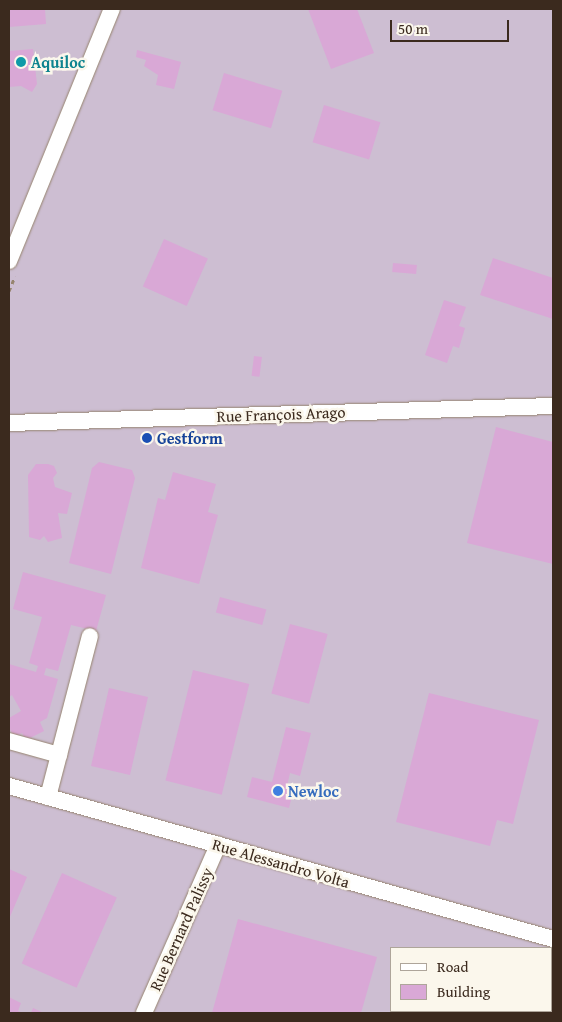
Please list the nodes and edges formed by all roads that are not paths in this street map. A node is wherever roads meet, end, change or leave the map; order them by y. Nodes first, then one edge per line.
1 (112, 9) edge
2 (9, 261) edge
3 (553, 406) edge
4 (9, 422) edge
5 (90, 636) dead end
6 (9, 741) edge
7 (60, 756) junction
8 (9, 786) edge
9 (48, 797) junction
10 (218, 845) junction
11 (553, 939) edge
12 (144, 1013) edge

1 - 2 street
3 - 4 street, Rue François Arago
5 - 7 street
6 - 7 street
7 - 9 street
8 - 9 street, Rue Alessandro Volta
9 - 10 street, Rue Alessandro Volta
10 - 11 street, Rue Alessandro Volta
10 - 12 street, Rue Bernard Palissy

